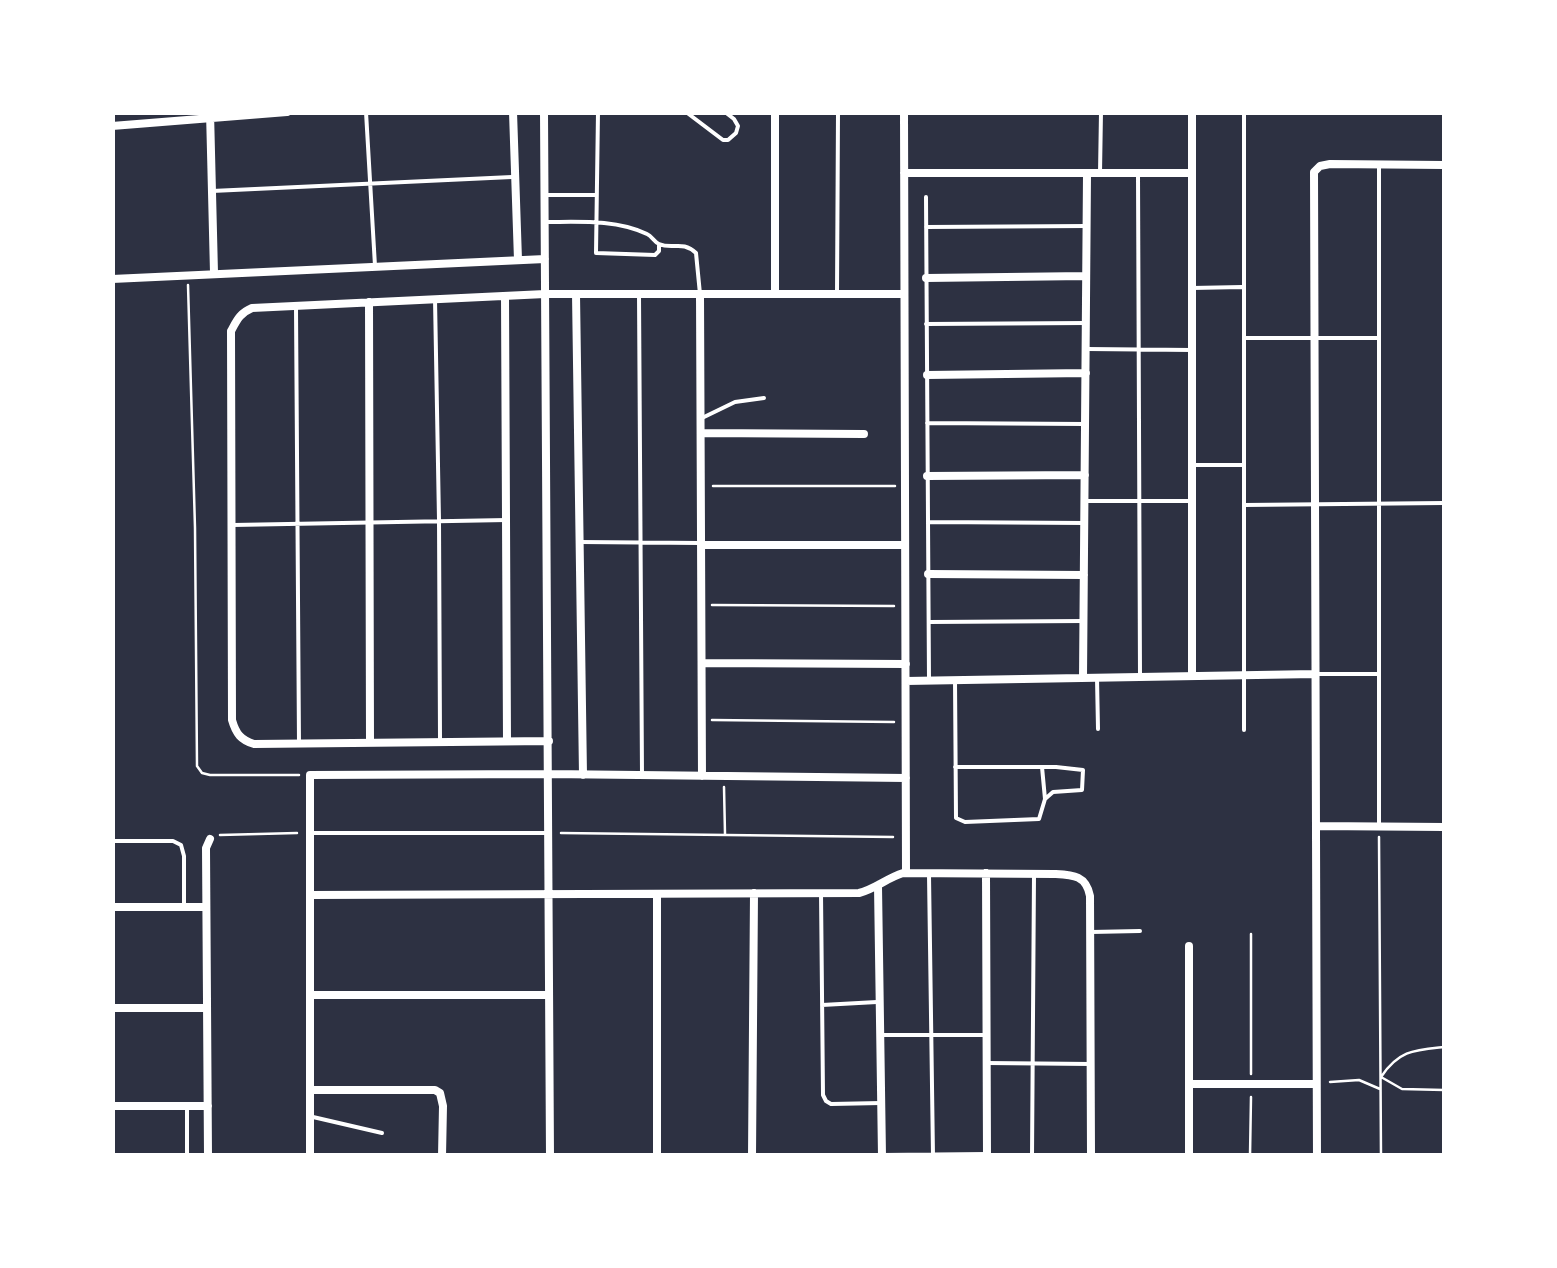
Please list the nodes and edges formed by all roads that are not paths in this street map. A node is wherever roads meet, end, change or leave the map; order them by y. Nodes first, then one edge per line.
1 (287, 112) edge
2 (366, 112) edge
3 (513, 112) edge
4 (544, 112) edge
5 (598, 112) edge
6 (686, 112) edge
7 (725, 112) edge
8 (775, 112) edge
9 (838, 112) edge
10 (904, 112) edge
11 (1101, 112) edge
12 (1192, 112) edge
13 (1244, 112) edge
14 (210, 116) edge
15 (112, 126) edge
16 (1379, 165) junction
17 (1444, 165) edge
18 (904, 173) junction
19 (1192, 173) junction
20 (1087, 174) junction
21 (1100, 174) junction
22 (1138, 174) junction
23 (515, 177) junction
24 (369, 184) junction
25 (212, 191) junction
26 (596, 195) junction
27 (545, 196) junction
28 (926, 197) dead end
29 (545, 222) junction
30 (596, 222) junction
31 (926, 226) junction
32 (1087, 226) junction
33 (660, 244) junction
34 (545, 259) junction
35 (518, 260) junction
36 (374, 266) junction
37 (214, 273) junction
38 (1086, 276) junction
39 (926, 278) junction
40 (112, 279) edge
41 (1244, 287) junction
42 (1192, 288) junction
43 (546, 294) junction
44 (576, 294) junction
45 (639, 294) junction
46 (700, 294) junction
47 (775, 294) junction
48 (836, 294) junction
49 (904, 294) junction
50 (506, 296) junction
51 (435, 299) junction
52 (368, 302) junction
53 (296, 306) junction
54 (1086, 323) junction
55 (926, 324) junction
56 (1244, 338) junction
57 (1314, 338) junction
58 (1378, 338) junction
59 (1086, 349) junction
60 (1139, 350) junction
61 (1192, 350) junction
62 (1086, 372) junction
63 (927, 375) junction
64 (764, 398) dead end
65 (701, 419) junction
66 (927, 424) junction
67 (1085, 424) junction
68 (701, 433) junction
69 (864, 434) dead end
70 (1192, 464) junction
71 (1244, 465) junction
72 (1085, 475) junction
73 (927, 476) junction
74 (1140, 500) junction
75 (1085, 501) junction
76 (1192, 502) junction
77 (1244, 504) junction
78 (1315, 504) junction
79 (1378, 504) junction
80 (1444, 504) edge
81 (440, 520) junction
82 (506, 520) junction
83 (368, 522) junction
84 (928, 522) junction
85 (298, 524) junction
86 (1085, 524) junction
87 (232, 525) junction
88 (580, 542) junction
89 (640, 543) junction
90 (701, 544) junction
91 (905, 546) junction
92 (928, 574) junction
93 (1084, 575) junction
94 (1084, 621) junction
95 (928, 622) junction
96 (702, 663) junction
97 (906, 664) junction
98 (1315, 674) junction
99 (1379, 674) junction
100 (1244, 675) junction
101 (1192, 676) junction
102 (1140, 677) junction
103 (1084, 678) junction
104 (1098, 678) junction
105 (928, 680) junction
106 (955, 680) junction
107 (906, 681) junction
108 (1098, 729) dead end
109 (1244, 730) dead end
110 (507, 741) junction
111 (549, 741) junction
112 (440, 742) junction
113 (370, 743) junction
114 (298, 744) junction
115 (955, 767) junction
116 (1042, 768) junction
117 (549, 774) junction
118 (582, 774) junction
119 (642, 775) junction
120 (702, 776) junction
121 (906, 778) junction
122 (1045, 798) junction
123 (1316, 826) junction
124 (1379, 826) junction
125 (1444, 828) edge
126 (310, 833) junction
127 (549, 833) junction
128 (210, 839) road end
129 (112, 842) edge
130 (928, 872) junction
131 (906, 873) junction
132 (986, 874) junction
133 (1034, 874) junction
134 (878, 886) junction
135 (821, 893) junction
136 (310, 894) junction
137 (549, 894) junction
138 (657, 894) junction
139 (754, 894) junction
140 (112, 907) edge
141 (184, 907) junction
142 (206, 907) junction
143 (1140, 931) dead end
144 (1091, 932) junction
145 (1189, 946) dead end
146 (310, 995) junction
147 (550, 995) junction
148 (880, 1002) junction
149 (822, 1005) junction
150 (112, 1008) edge
151 (207, 1008) junction
152 (880, 1034) junction
153 (931, 1034) junction
154 (986, 1034) junction
155 (987, 1063) junction
156 (1033, 1064) junction
157 (1092, 1064) junction
158 (1189, 1084) junction
159 (1316, 1084) junction
160 (310, 1090) junction
161 (881, 1102) junction
162 (112, 1106) edge
163 (186, 1106) junction
164 (208, 1106) junction
165 (310, 1116) junction
166 (382, 1132) dead end
167 (882, 1155) edge
168 (933, 1155) edge
169 (987, 1155) edge
170 (187, 1156) edge
171 (208, 1156) edge
172 (310, 1156) edge
173 (442, 1156) edge
174 (550, 1156) edge
175 (657, 1156) edge
176 (752, 1156) edge
177 (1032, 1156) edge
178 (1092, 1156) edge
179 (1189, 1156) edge
180 (1316, 1156) edge

1 - 14 street
2 - 24 lane
3 - 23 street
4 - 27 street
5 - 26 lane
6 - 7 lane
8 - 47 street
9 - 48 lane
10 - 18 street
11 - 21 lane
12 - 19 street
13 - 41 lane
14 - 15 street
14 - 25 street
16 - 17 street
16 - 57 street
16 - 58 lane
18 - 20 street
18 - 49 street
19 - 22 street
19 - 42 street
20 - 21 street
20 - 32 street
21 - 22 street
22 - 60 lane
23 - 24 lane
23 - 35 street
24 - 25 lane
24 - 36 lane
25 - 37 street
26 - 27 lane
26 - 30 lane
27 - 29 street
28 - 31 lane
29 - 30 lane
29 - 34 street
30 - 33 lane
30 - 33 lane
31 - 32 lane
31 - 39 lane
32 - 38 street
33 - 46 lane
34 - 35 street
34 - 43 street
35 - 36 street
36 - 37 street
37 - 40 street
38 - 39 street
38 - 54 street
39 - 55 lane
41 - 42 lane
41 - 56 lane
42 - 61 street
43 - 44 street
43 - 50 street
43 - 111 street
44 - 45 street
44 - 88 street
45 - 46 street
45 - 89 lane
46 - 47 street
46 - 65 street
47 - 48 street
48 - 49 street
49 - 91 street
50 - 51 street
50 - 82 street
51 - 52 street
51 - 81 lane
52 - 53 street
52 - 83 street
53 - 85 lane
53 - 87 street
54 - 55 lane
54 - 59 street
55 - 63 lane
56 - 57 lane
56 - 71 lane
57 - 58 lane
57 - 78 street
58 - 79 lane
59 - 60 lane
59 - 62 street
60 - 61 lane
60 - 74 lane
61 - 70 street
62 - 63 street
62 - 67 street
63 - 66 lane
64 - 65 lane
65 - 68 street
66 - 67 lane
66 - 73 lane
67 - 72 street
68 - 69 street
68 - 90 street
70 - 71 lane
70 - 76 street
71 - 77 lane
72 - 73 street
72 - 75 street
73 - 84 lane
74 - 75 lane
74 - 76 lane
74 - 102 lane
75 - 86 street
76 - 101 street
77 - 78 lane
77 - 100 lane
78 - 79 lane
78 - 98 street
79 - 80 lane
79 - 99 lane
81 - 82 lane
81 - 83 lane
81 - 112 lane
82 - 110 street
83 - 85 lane
83 - 113 street
84 - 86 lane
84 - 92 lane
85 - 87 lane
85 - 114 lane
86 - 93 street
87 - 114 street
88 - 89 lane
88 - 118 street
89 - 90 lane
89 - 119 lane
90 - 91 street
90 - 96 street
91 - 97 street
92 - 93 street
92 - 95 lane
93 - 94 street
94 - 95 lane
94 - 103 street
95 - 105 lane
96 - 97 street
96 - 120 street
97 - 107 street
98 - 99 lane
98 - 100 street
98 - 123 street
99 - 124 lane
100 - 101 street
100 - 109 lane
101 - 102 street
102 - 104 street
103 - 104 street
103 - 106 street
104 - 108 lane
105 - 106 street
105 - 107 street
106 - 115 lane
107 - 121 street
110 - 111 street
110 - 112 street
111 - 117 street
112 - 113 street
113 - 114 street
115 - 116 lane
115 - 122 lane
116 - 122 lane
116 - 122 lane
117 - 118 street
117 - 126 street
117 - 127 street
118 - 119 street
119 - 120 street
120 - 121 street
121 - 131 street
123 - 124 street
123 - 159 street
124 - 125 street
126 - 127 lane
126 - 136 street
127 - 137 street
128 - 142 street
129 - 141 lane
130 - 131 street
130 - 132 street
130 - 153 lane
131 - 134 street
132 - 133 street
132 - 154 street
133 - 144 street
133 - 156 lane
134 - 135 street
134 - 148 street
135 - 139 street
135 - 149 lane
136 - 137 street
136 - 146 street
137 - 138 street
137 - 147 street
138 - 139 street
138 - 175 street
139 - 176 street
140 - 141 street
141 - 142 street
142 - 151 street
143 - 144 lane
144 - 157 street
145 - 158 street
146 - 147 street
146 - 160 street
147 - 174 street
148 - 149 lane
148 - 152 street
149 - 161 lane
150 - 151 street
151 - 164 street
152 - 153 lane
152 - 161 street
153 - 154 lane
153 - 168 lane
154 - 155 street
155 - 156 lane
155 - 169 street
156 - 157 lane
156 - 177 lane
157 - 178 street
158 - 159 street
158 - 179 street
159 - 180 street
160 - 165 street
160 - 173 street
161 - 167 street
162 - 163 street
163 - 164 street
163 - 170 lane
164 - 171 street
165 - 166 lane
165 - 172 street
167 - 168 lane
168 - 169 lane

